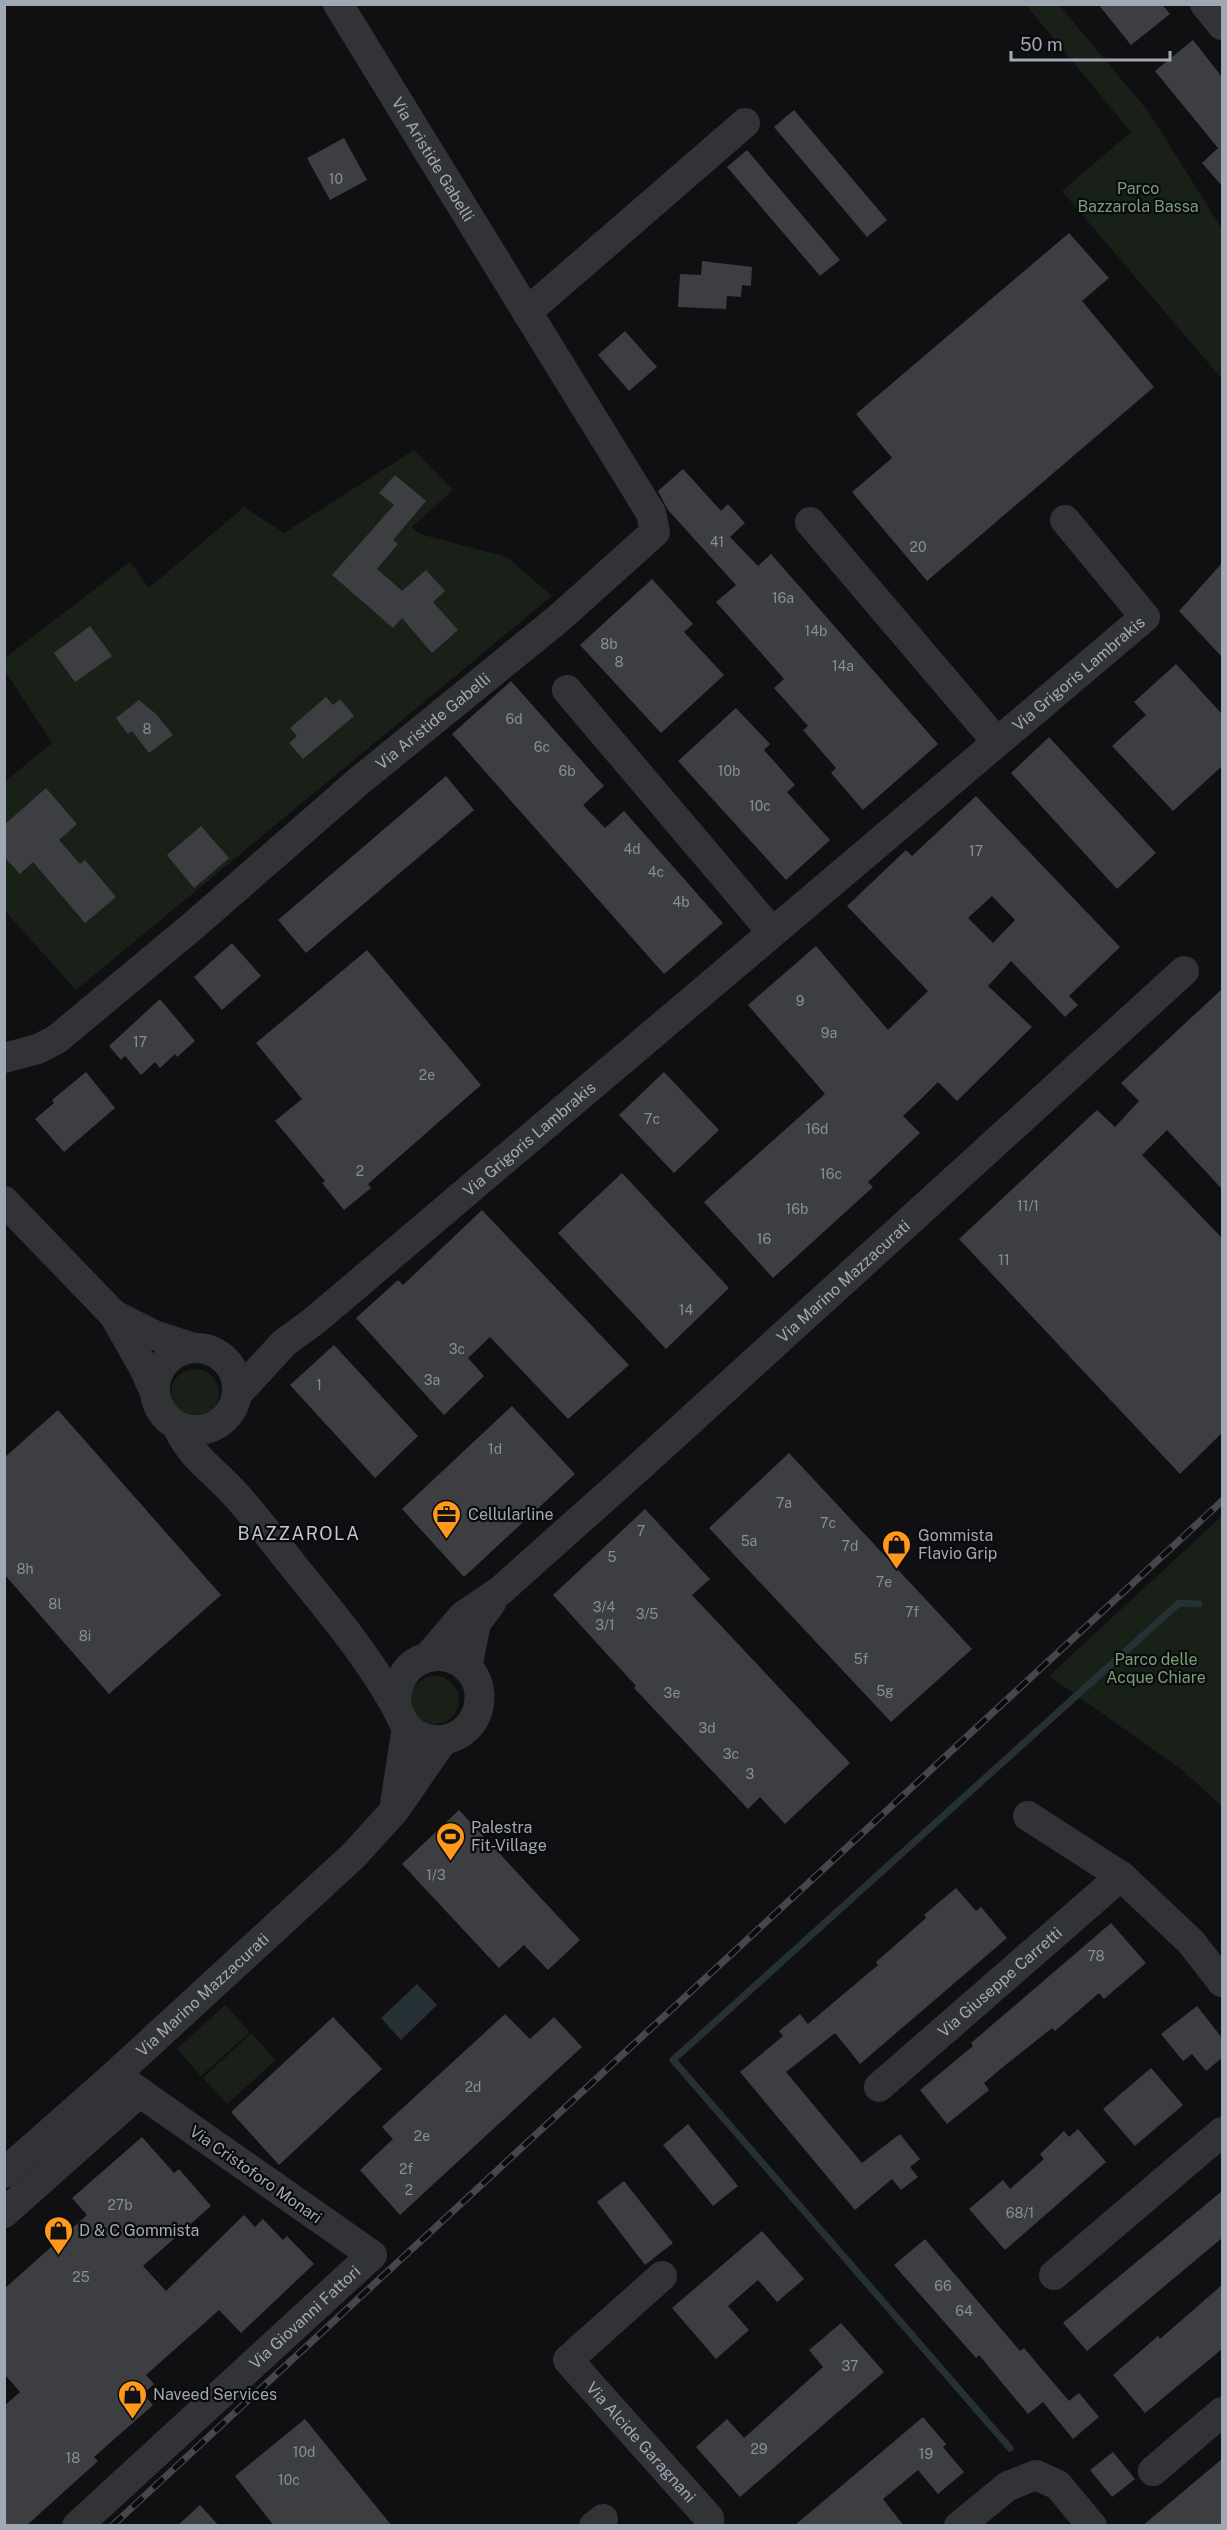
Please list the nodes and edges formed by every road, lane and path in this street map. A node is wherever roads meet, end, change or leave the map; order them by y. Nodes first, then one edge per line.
1 (338, 4) edge
2 (1205, 4) edge
3 (1222, 25) edge
4 (745, 123) dead end
5 (527, 312) junction
6 (1065, 520) dead end
7 (810, 522) dead end
8 (567, 690) dead end
9 (997, 742) junction
10 (772, 932) junction
11 (1184, 971) dead end
12 (4, 1058) edge
13 (4, 1201) edge
14 (114, 1315) junction
15 (284, 1342) junction
16 (194, 1348) junction
17 (224, 1358) junction
18 (155, 1393) junction
19 (237, 1393) junction
20 (177, 1425) junction
21 (217, 1425) junction
22 (234, 1493) junction
23 (500, 1591) junction
24 (349, 1634) junction
25 (423, 1659) junction
26 (467, 1668) junction
27 (401, 1716) junction
28 (443, 1740) junction
29 (394, 1810) junction
30 (1028, 1816) dead end
31 (1121, 1876) junction
32 (1222, 1982) edge
33 (115, 2075) junction
34 (879, 2087) dead end
35 (140, 2092) junction
36 (1222, 2132) edge
37 (4, 2173) edge
38 (4, 2213) edge
39 (372, 2255) joint
40 (1054, 2275) dead end
41 (662, 2276) dead end
42 (1222, 2412) edge
43 (1153, 2470) dead end
44 (78, 2526) edge
45 (709, 2526) edge
46 (959, 2526) edge
47 (1092, 2526) edge

1 - 5 street, Via Aristide Gabelli
2 - 3 street
4 - 5 street
5 - 12 street, Via Aristide Gabelli
6 - 9 street, Via Grigoris Lambrakis
7 - 9 street, Via Grigoris Lambrakis
8 - 10 street
9 - 10 street, Via Grigoris Lambrakis
10 - 15 street, Via Grigoris Lambrakis
11 - 23 street, Via Marino Mazzacurati
13 - 14 street
14 - 16 street
14 - 18 street
15 - 17 street, Via Grigoris Lambrakis
15 - 19 street, Via Grigoris Lambrakis
16 - 17 street
16 - 18 street
17 - 19 street
18 - 20 street
19 - 21 street
20 - 21 street
20 - 22 street
21 - 22 street
22 - 24 street
23 - 25 street, Via Marino Mazzacurati
23 - 26 street, Via Marino Mazzacurati
24 - 25 street
24 - 27 street
25 - 26 street
25 - 27 street, Via Marino Mazzacurati
26 - 28 street, Via Marino Mazzacurati
27 - 28 street
27 - 29 street, Via Marino Mazzacurati
28 - 29 street, Via Marino Mazzacurati
29 - 33 street, Via Marino Mazzacurati
30 - 31 street
31 - 32 street
31 - 34 street, Via Giuseppe Carretti
33 - 35 street, Via Cristoforo Monari
33 - 37 street, Via Marino Mazzacurati
35 - 38 street
35 - 39 street, Via Cristoforo Monari
36 - 40 street
39 - 44 street, Via Giovanni Fattori
41 - 45 street, Via Alcide Garagnani
42 - 43 street
46 - 47 street

